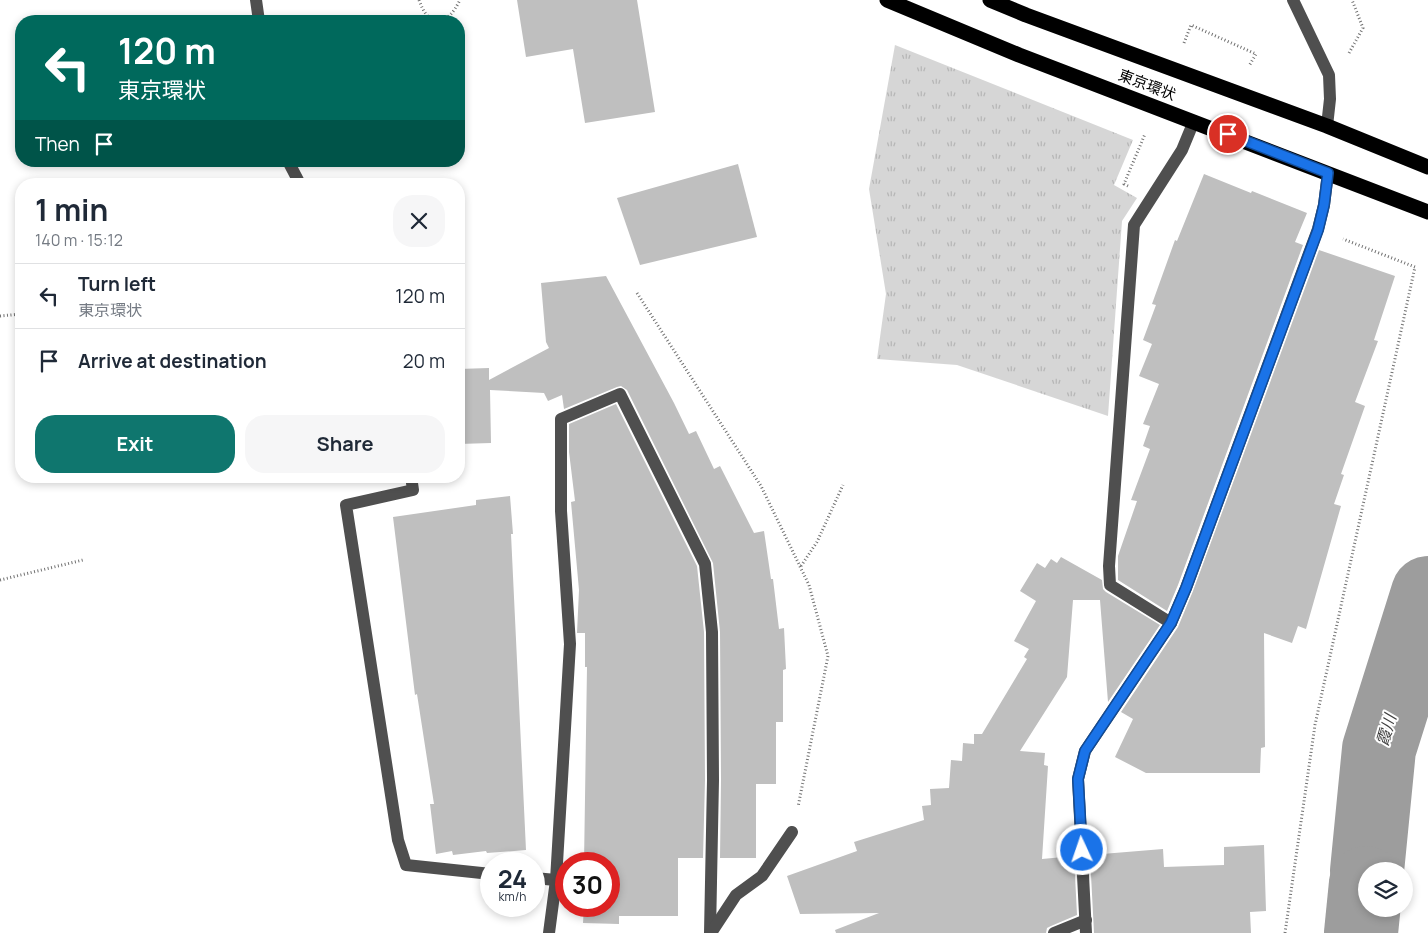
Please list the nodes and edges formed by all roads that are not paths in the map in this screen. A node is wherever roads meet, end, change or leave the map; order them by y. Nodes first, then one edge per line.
1 (256, 0) edge
2 (888, 0) edge
3 (990, 0) edge
4 (1293, 0) edge
5 (257, 15) edge
6 (1194, 121) junction
7 (1327, 126) junction
8 (1428, 167) edge
9 (1328, 173) junction
10 (1428, 212) edge
11 (412, 483) edge
12 (1171, 623) junction
13 (792, 832) road end
14 (558, 852) edge
15 (480, 873) edge
16 (555, 887) edge
17 (1086, 927) edge
18 (548, 933) edge
19 (710, 933) edge
20 (1054, 933) edge

1 - 5 street
2 - 6 highway, 東京環状
3 - 7 highway, 東京環状
4 - 7 street
6 - 9 highway, 東京環状
6 - 12 street
7 - 8 highway, 東京環状
9 - 10 highway, 東京環状
9 - 12 street
11 - 15 street
12 - 17 street
13 - 19 street
14 - 19 street
16 - 18 street
17 - 20 street

